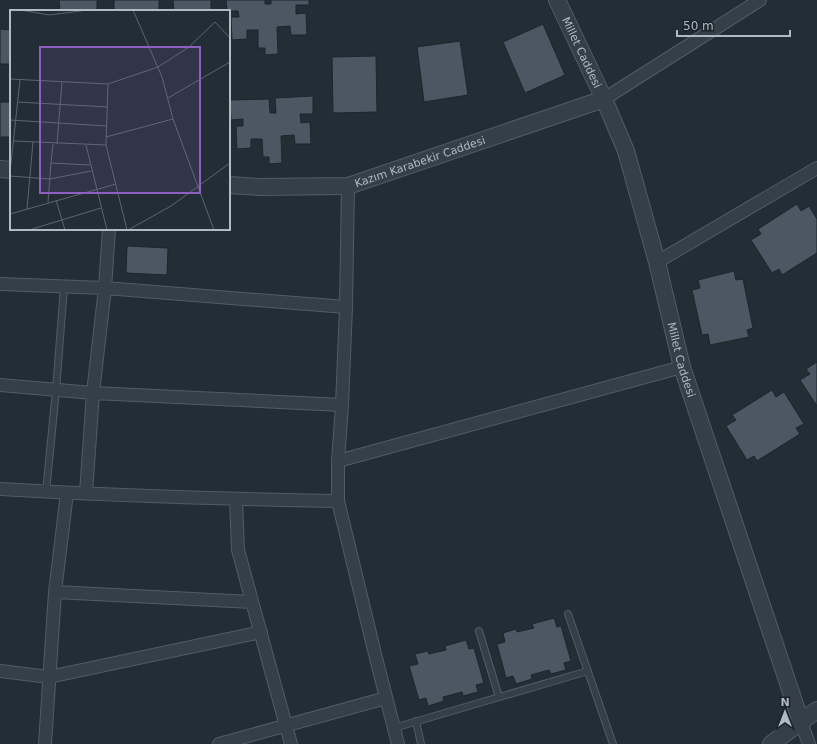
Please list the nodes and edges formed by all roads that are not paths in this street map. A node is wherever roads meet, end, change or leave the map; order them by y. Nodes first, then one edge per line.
1 (557, 0) edge
2 (760, 0) edge
3 (604, 100) junction
4 (817, 168) edge
5 (0, 169) edge
6 (10, 170) edge
7 (230, 185) edge
8 (348, 186) junction
9 (109, 230) edge
10 (657, 262) junction
11 (0, 284) edge
12 (64, 286) junction
13 (105, 288) junction
14 (346, 307) junction
15 (682, 367) junction
16 (0, 385) edge
17 (56, 390) junction
18 (93, 393) junction
19 (342, 405) junction
20 (338, 460) junction
21 (0, 489) edge
22 (46, 492) junction
23 (67, 493) junction
24 (86, 493) junction
25 (236, 500) junction
26 (338, 501) junction
27 (55, 592) junction
28 (252, 602) junction
29 (568, 614) dead end
30 (479, 631) dead end
31 (261, 632) junction
32 (0, 671) edge
33 (588, 671) junction
34 (49, 677) junction
35 (499, 697) junction
36 (386, 698) junction
37 (817, 710) edge
38 (416, 721) junction
39 (800, 722) junction
40 (286, 726) junction
41 (394, 728) junction
42 (45, 744) edge
43 (219, 744) edge
44 (291, 744) edge
45 (398, 744) edge
46 (421, 744) edge
47 (613, 744) edge
48 (771, 744) edge
49 (809, 744) edge

1 - 3 street, Millet Caddesi
2 - 3 street
3 - 8 street, Kazım Karabekir Caddesi
3 - 10 street, Millet Caddesi
4 - 10 street
5 - 6 street
7 - 8 street, Kazım Karabekir Caddesi
8 - 14 street
9 - 13 street
10 - 15 street, Millet Caddesi
11 - 12 street
12 - 13 street
12 - 17 lane
13 - 14 street
13 - 18 street
14 - 19 street
15 - 20 street
15 - 39 street, Millet Caddesi
16 - 17 street
17 - 18 street
17 - 22 lane
18 - 19 street
18 - 24 street
19 - 20 street
20 - 26 street
21 - 22 street
22 - 23 street
23 - 24 street
23 - 27 street
24 - 25 street
25 - 26 street
25 - 28 street
26 - 36 street
27 - 28 street
27 - 34 street
28 - 31 street
29 - 33 lane
30 - 35 lane
31 - 34 street
31 - 40 street
32 - 34 street
33 - 35 lane
33 - 47 lane
34 - 42 street
35 - 38 lane
36 - 40 street
36 - 41 street
37 - 39 street
38 - 41 lane
38 - 46 lane
39 - 48 street
39 - 49 street
40 - 43 street
40 - 44 street
41 - 45 street

